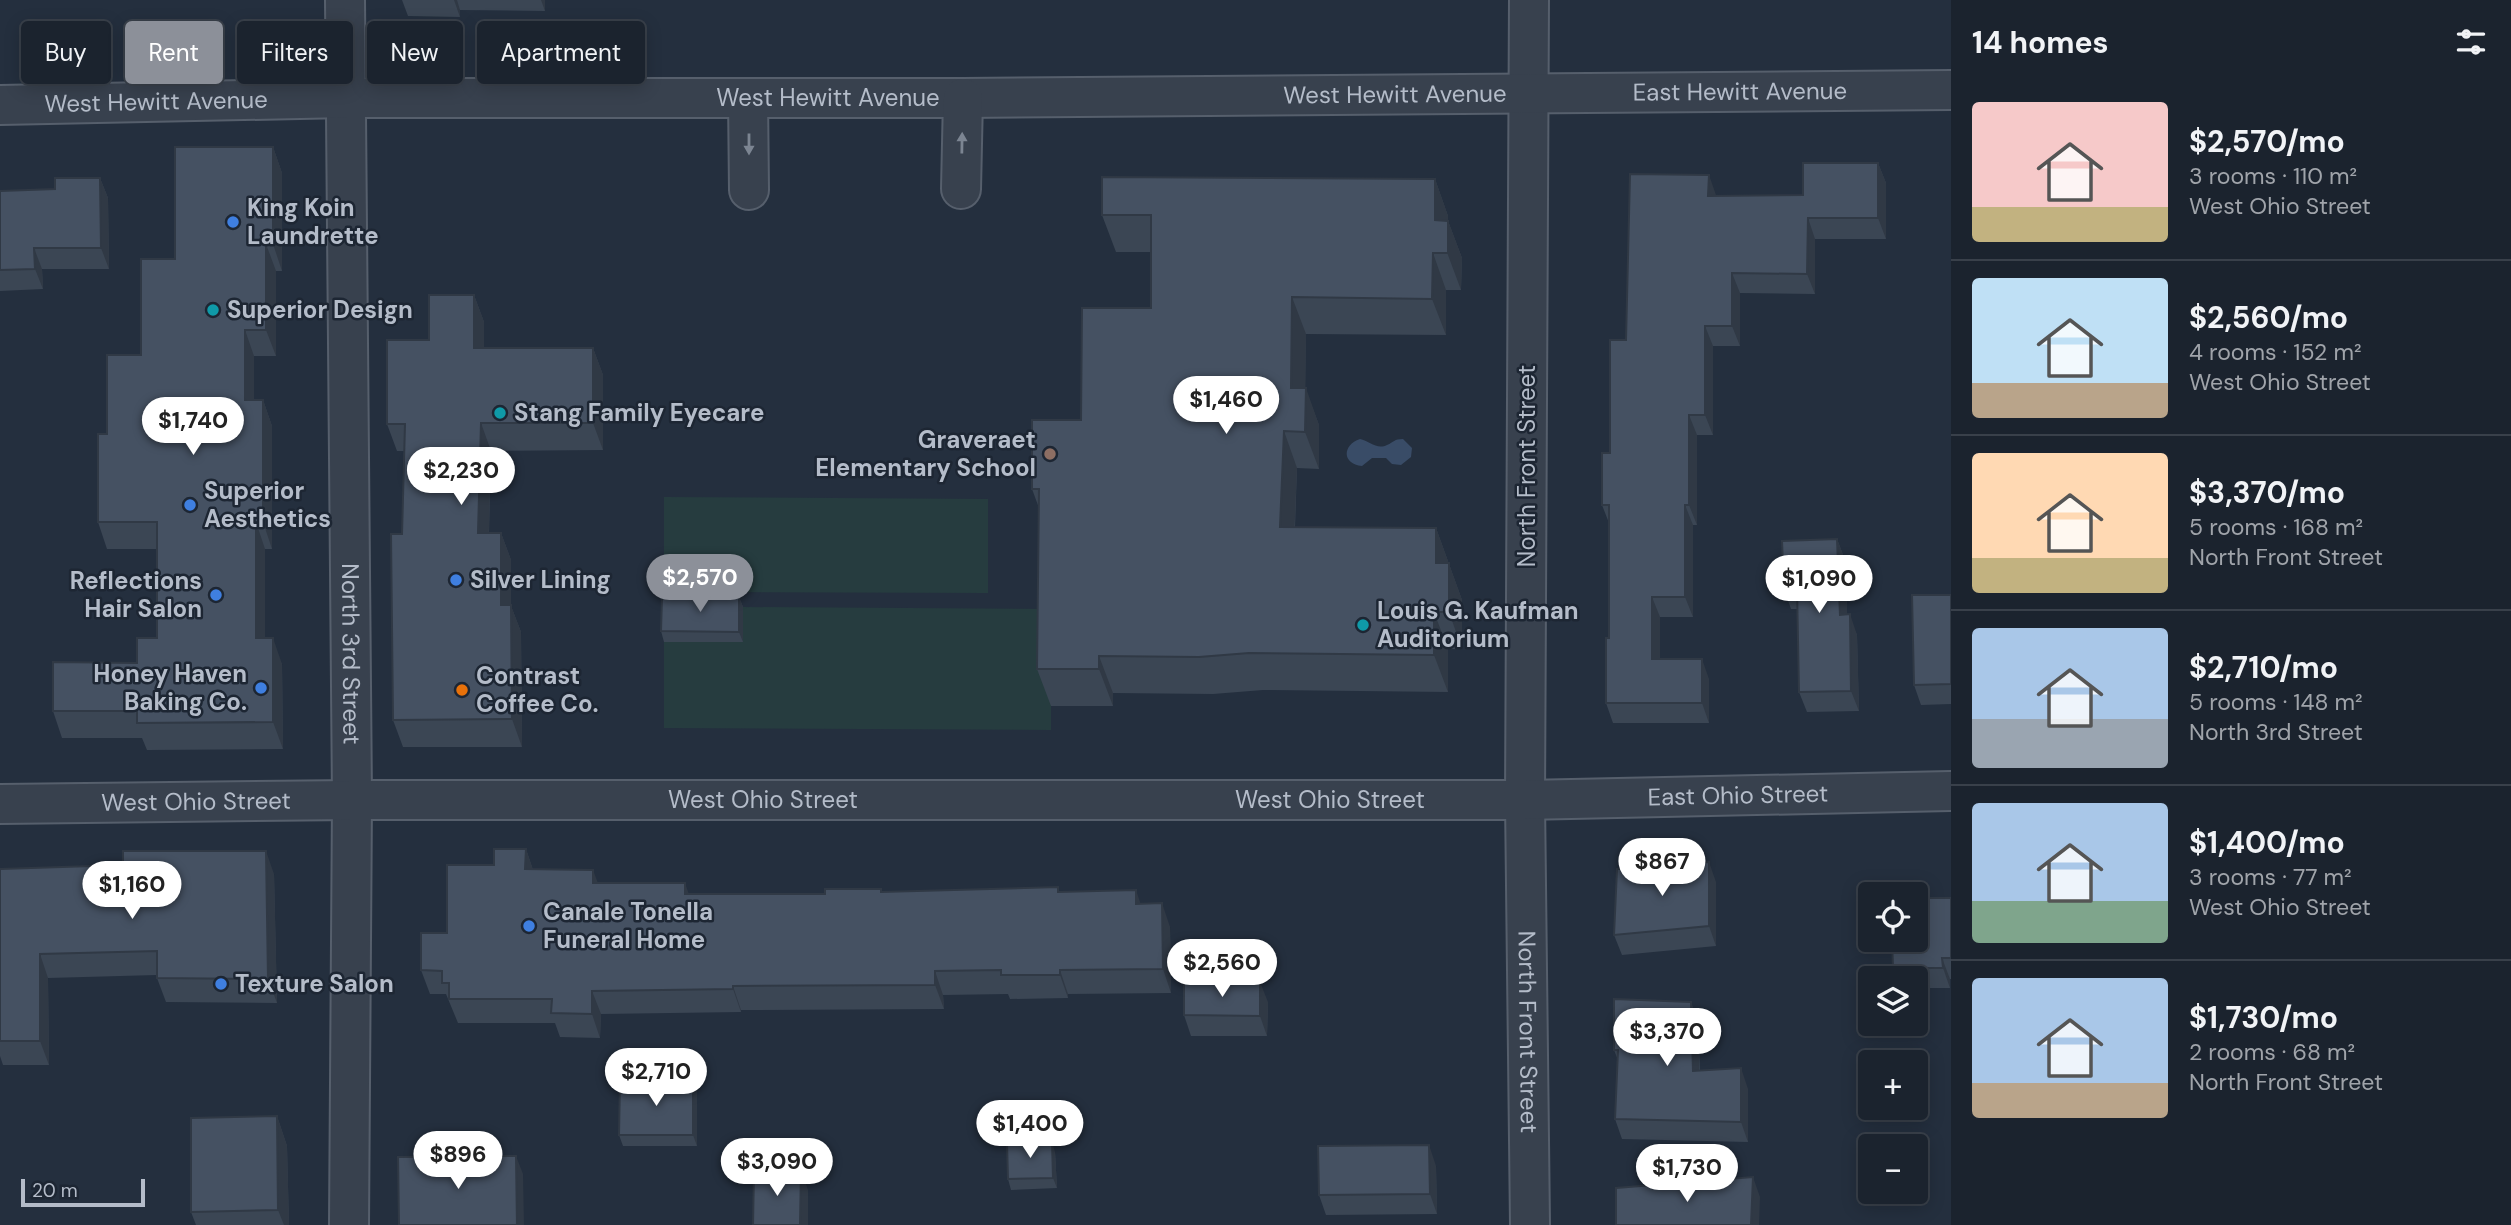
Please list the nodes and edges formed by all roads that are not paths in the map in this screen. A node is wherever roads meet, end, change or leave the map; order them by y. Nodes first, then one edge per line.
1 (345, 0) edge
2 (1529, 0) edge
3 (1951, 90) edge
4 (1529, 93) junction
5 (346, 97) junction
6 (748, 97) junction
7 (963, 97) junction
8 (0, 104) edge
9 (961, 189) dead end
10 (749, 190) dead end
11 (1951, 791) edge
12 (352, 800) junction
13 (1525, 800) junction
14 (0, 804) edge
15 (349, 1225) edge
16 (1530, 1225) edge

1 - 5 street, North 3rd Street
2 - 4 street, North Front Street
3 - 4 street, East Hewitt Avenue
4 - 7 street, West Hewitt Avenue
4 - 13 street, North Front Street
5 - 6 street, West Hewitt Avenue
5 - 8 street, West Hewitt Avenue
5 - 12 street, North 3rd Street
6 - 7 street, West Hewitt Avenue
6 -> 10 street
9 -> 7 street
11 - 13 street, East Ohio Street
12 - 13 street, West Ohio Street
12 - 14 street, West Ohio Street
12 - 15 street, North 3rd Street
13 - 16 street, North Front Street

